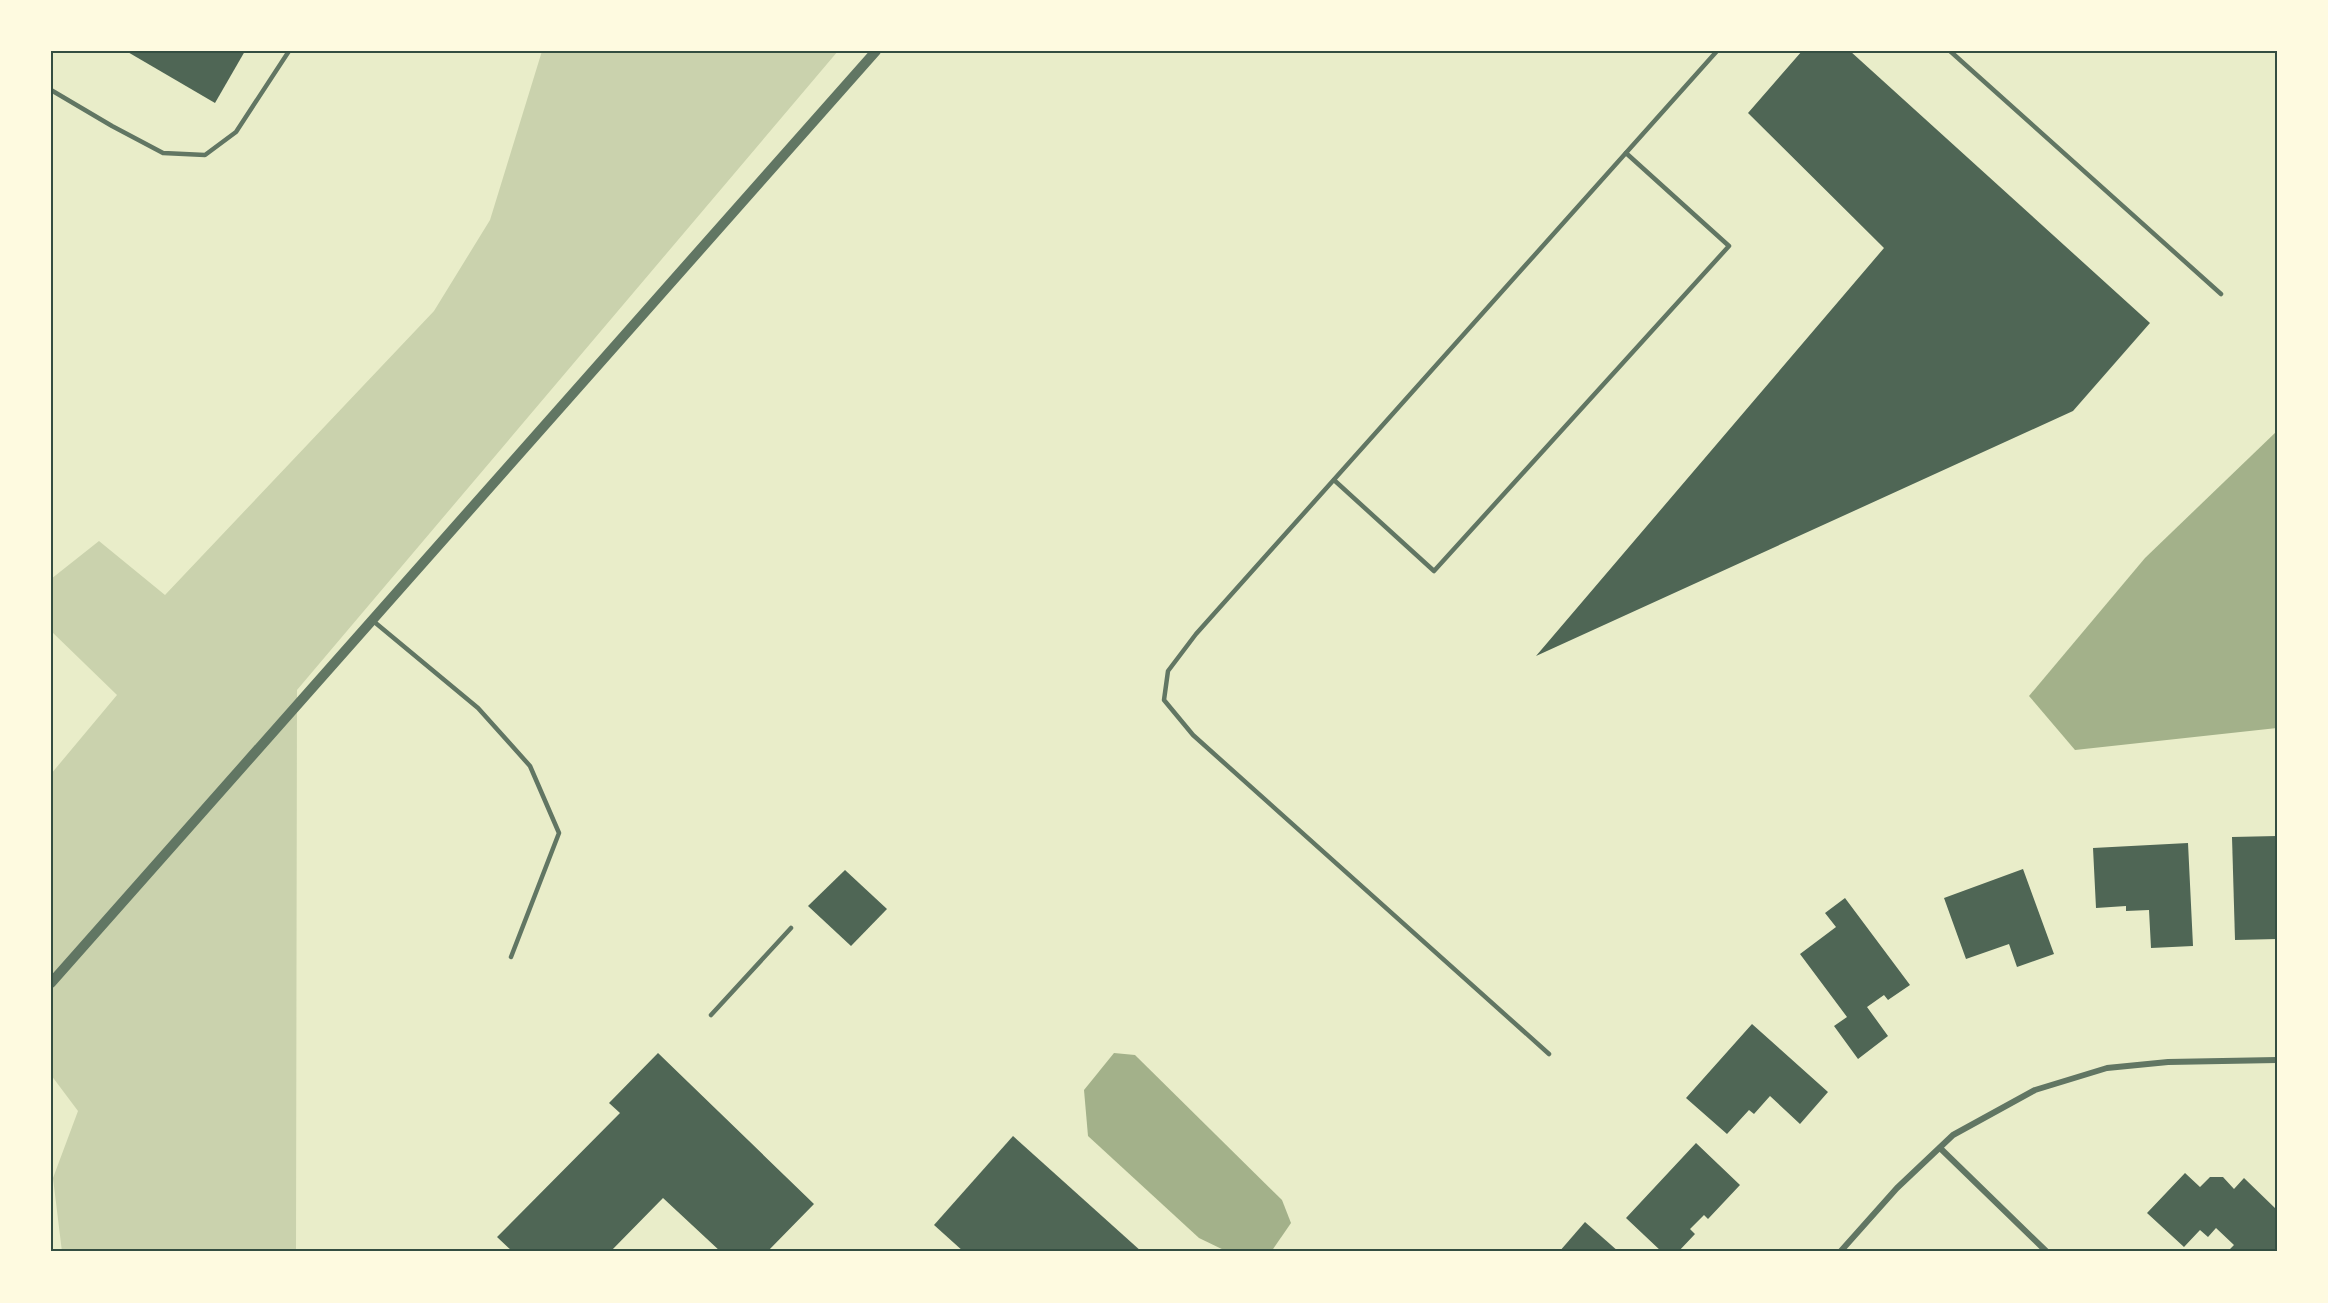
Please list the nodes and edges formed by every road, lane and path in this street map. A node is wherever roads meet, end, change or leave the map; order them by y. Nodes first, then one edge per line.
1 (289, 51) edge
2 (876, 51) edge
3 (1717, 51) edge
4 (1950, 51) edge
5 (51, 90) edge
6 (1626, 153) junction
7 (2221, 294) dead end
8 (1334, 480) junction
9 (372, 620) junction
10 (791, 928) dead end
11 (511, 957) dead end
12 (51, 983) edge
13 (711, 1015) dead end
14 (1549, 1054) dead end
15 (2277, 1060) edge
16 (1940, 1148) junction
17 (1840, 1252) edge
18 (2047, 1252) edge

1 - 5 lane
2 - 9 street
3 - 6 lane
4 - 7 lane
6 - 8 lane
6 - 8 lane
8 - 14 lane
9 - 11 lane
9 - 12 street
10 - 13 lane
15 - 16 street
16 - 17 street
16 - 18 street

